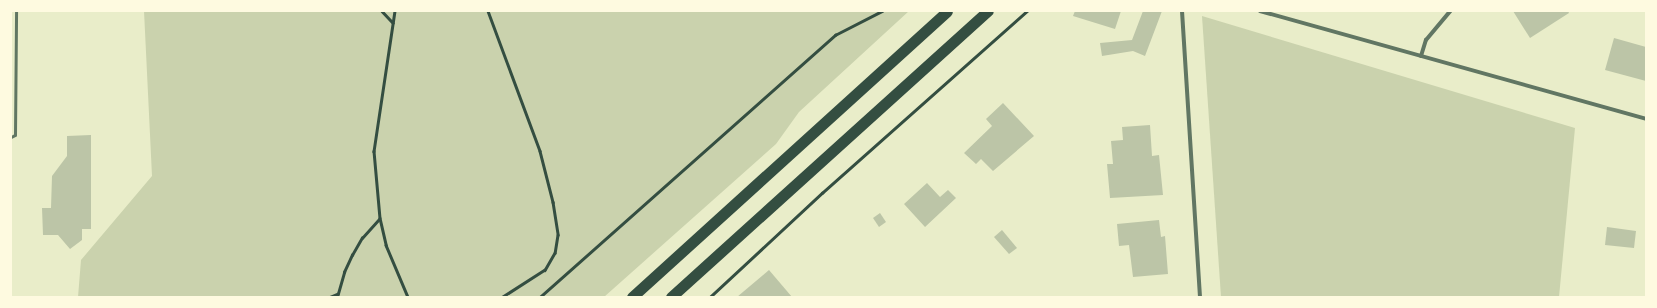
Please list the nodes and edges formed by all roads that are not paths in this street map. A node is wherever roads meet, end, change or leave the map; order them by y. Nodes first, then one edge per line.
1 (16, 11) edge
2 (947, 11) edge
3 (988, 11) edge
4 (1182, 11) edge
5 (1260, 11) edge
6 (1450, 11) edge
7 (1421, 56) junction
8 (1646, 119) edge
9 (11, 137) edge
10 (632, 297) edge
11 (671, 297) edge
12 (1200, 297) edge

1 - 9 lane
2 - 10 highway
3 - 11 highway
4 - 12 street
5 - 7 street
6 - 7 street
7 - 8 street

